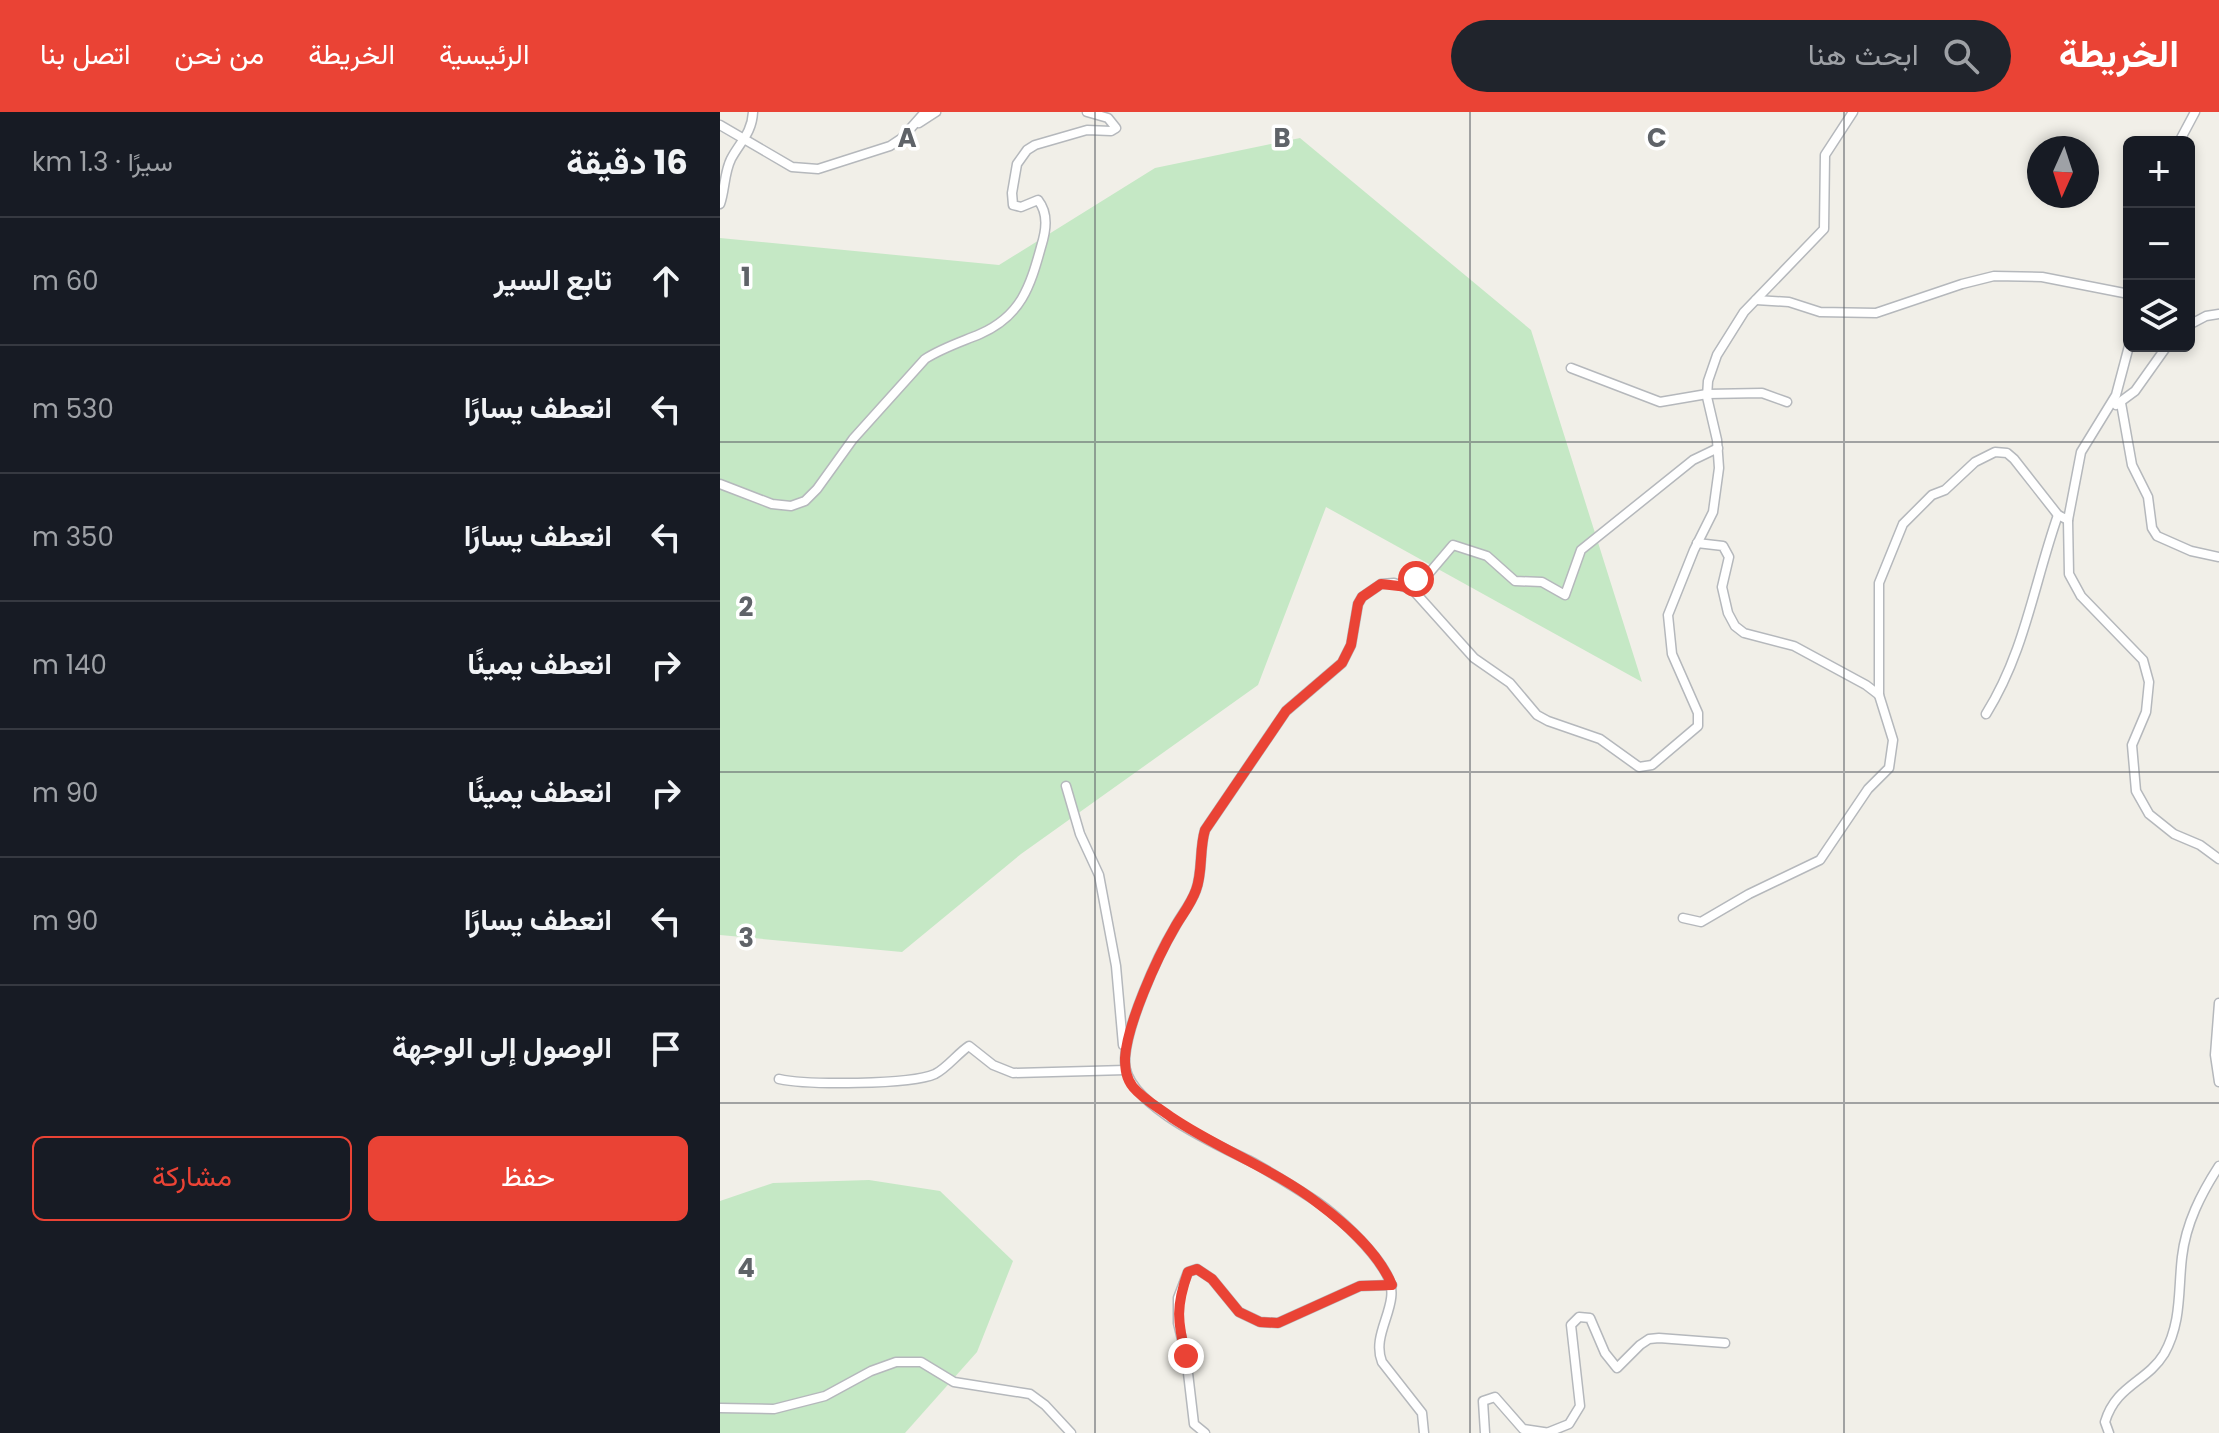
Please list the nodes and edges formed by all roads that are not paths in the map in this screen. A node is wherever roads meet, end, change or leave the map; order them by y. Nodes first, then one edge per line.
1 (753, 112) edge
2 (925, 112) edge
3 (936, 112) edge
4 (1087, 112) edge
5 (1853, 112) edge
6 (2195, 112) edge
7 (720, 125) edge
8 (912, 127) junction
9 (2182, 136) edge
10 (746, 139) junction
11 (720, 204) edge
12 (2123, 293) edge
13 (1756, 300) junction
14 (2219, 314) edge
15 (2195, 322) edge
16 (2127, 352) edge
17 (2163, 352) edge
18 (1571, 368) dead end
19 (1707, 394) junction
20 (1787, 402) dead end
21 (2121, 403) junction
22 (2108, 408) junction
23 (1718, 448) junction
24 (720, 484) edge
25 (2058, 515) junction
26 (2068, 520) junction
27 (1697, 543) junction
28 (2219, 557) edge
29 (1408, 587) junction
30 (1879, 695) junction
31 (1986, 714) dead end
32 (1066, 786) dead end
33 (2219, 859) edge
34 (1683, 918) dead end
35 (2219, 1003) edge
36 (1125, 1066) junction
37 (779, 1079) dead end
38 (2219, 1082) edge
39 (2219, 1166) edge
40 (1392, 1285) junction
41 (1725, 1343) dead end
42 (720, 1408) edge
43 (1071, 1433) edge
44 (1205, 1433) edge
45 (1424, 1433) edge
46 (1485, 1433) edge
47 (1550, 1433) edge
48 (2109, 1433) edge

1 - 10 street
2 - 8 street
3 - 8 street
4 - 24 street
5 - 13 street
6 - 9 street
7 - 10 street
8 - 10 street
10 - 11 street
12 - 13 street
13 - 19 street
14 - 15 street
16 - 22 street
17 - 21 street
18 - 19 street
19 - 20 street
19 - 23 street
21 - 22 street
21 - 28 street
22 - 26 street
23 - 27 street
23 - 29 street
25 - 26 street
25 - 30 street
25 - 31 street
26 - 33 street
27 - 29 street
27 - 30 street
29 - 36 street
30 - 34 street
32 - 36 street
35 - 38 street
36 - 37 street
36 - 40 street
39 - 48 street
40 - 44 street
40 - 45 street
41 - 47 street
42 - 43 street
46 - 47 street

